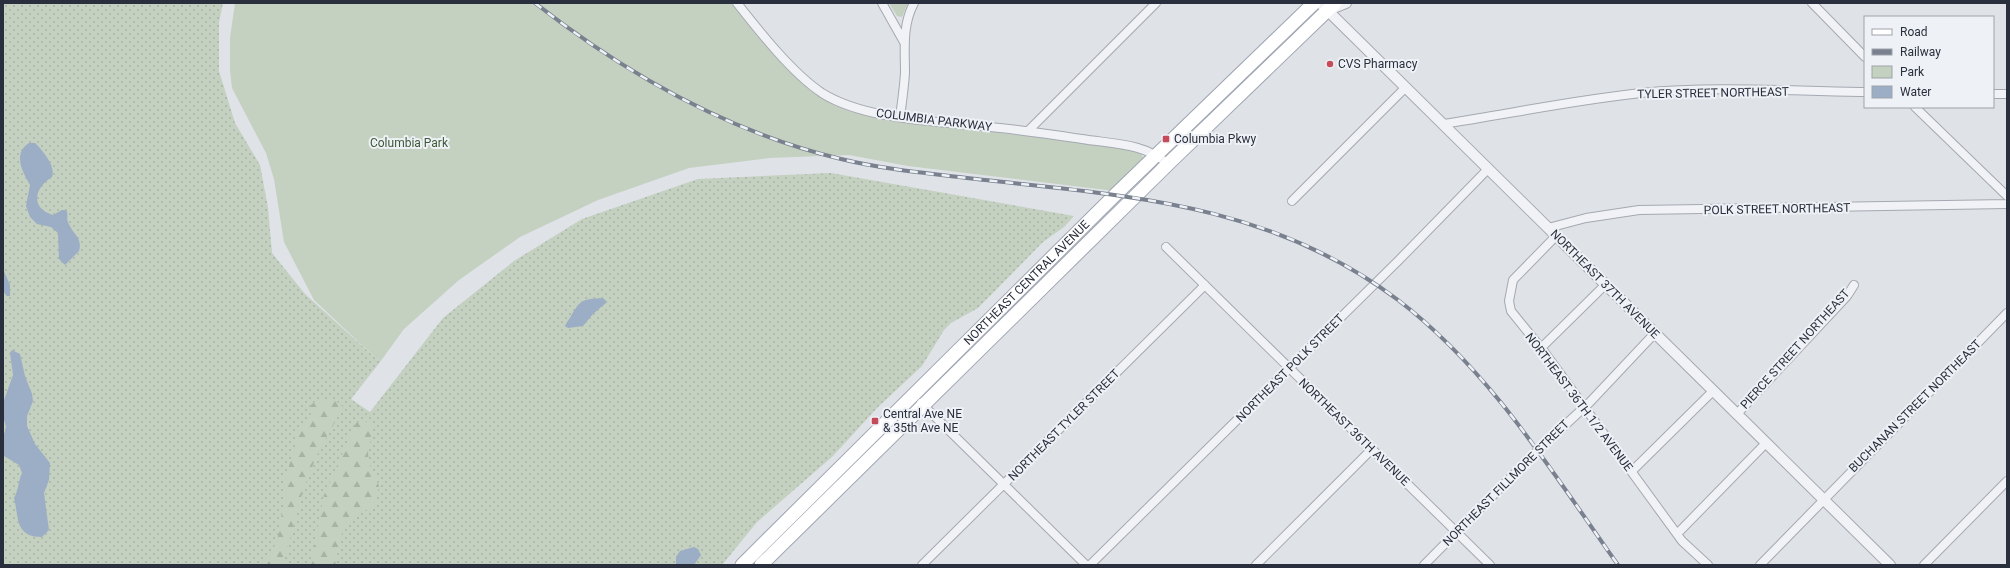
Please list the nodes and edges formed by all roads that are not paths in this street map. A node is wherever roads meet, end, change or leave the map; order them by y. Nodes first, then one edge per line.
1 (736, 3) edge
2 (882, 3) edge
3 (914, 3) edge
4 (1156, 3) edge
5 (1314, 3) edge
6 (1346, 3) edge
7 (1812, 3) edge
8 (1327, 6) edge
9 (904, 43) junction
10 (1864, 56) edge
11 (1406, 87) junction
12 (1864, 92) edge
13 (1994, 94) edge
14 (2007, 94) edge
15 (1916, 108) edge
16 (900, 117) junction
17 (1443, 124) junction
18 (1028, 131) junction
19 (1157, 155) junction
20 (1168, 164) junction
21 (1488, 169) junction
22 (2007, 196) edge
23 (1292, 200) dead end
24 (2007, 204) edge
25 (1548, 228) junction
26 (1556, 236) junction
27 (1166, 247) dead end
28 (1605, 284) junction
29 (1205, 285) junction
30 (1854, 285) dead end
31 (2007, 313) edge
32 (1655, 333) junction
33 (1541, 348) junction
34 (1289, 369) junction
35 (1713, 391) junction
36 (919, 400) junction
37 (1584, 407) junction
38 (1736, 414) junction
39 (1766, 443) junction
40 (1372, 450) junction
41 (1632, 471) junction
42 (2007, 481) edge
43 (1004, 484) junction
44 (1825, 501) junction
45 (1457, 532) junction
46 (1677, 534) junction
47 (742, 565) edge
48 (761, 565) edge
49 (922, 565) edge
50 (1086, 565) edge
51 (1090, 565) edge
52 (1256, 565) edge
53 (1424, 565) edge
54 (1490, 565) edge
55 (1708, 565) edge
56 (1760, 565) edge
57 (1890, 565) edge
58 (1924, 565) edge

1 - 16 street, COLUMBIA PARKWAY
2 - 9 street
3 - 9 street
4 - 18 street
5 - 19 main road, NORTHEAST CENTRAL AVENUE
6 - 8 street
7 - 10 street
8 - 11 street, NORTHEAST 37TH AVENUE
8 - 20 main road, NORTHEAST CENTRAL AVENUE
9 - 16 street
11 - 17 street, NORTHEAST 37TH AVENUE
11 - 23 street
12 - 17 street, TYLER STREET NORTHEAST
13 - 14 street
15 - 22 street
16 - 18 street, COLUMBIA PARKWAY
17 - 21 street, NORTHEAST 37TH AVENUE
18 - 19 street, COLUMBIA PARKWAY
19 - 20 street, COLUMBIA PARKWAY
19 - 36 main road, NORTHEAST CENTRAL AVENUE
20 - 36 main road, NORTHEAST CENTRAL AVENUE
21 - 25 street, NORTHEAST 37TH AVENUE
21 - 34 street, NORTHEAST POLK STREET
24 - 25 street, POLK STREET NORTHEAST
25 - 26 street, NORTHEAST 37TH AVENUE
26 - 28 street, NORTHEAST 37TH AVENUE
26 - 33 street, NORTHEAST 36TH 1/2 AVENUE
27 - 29 street, NORTHEAST 36TH AVENUE
28 - 32 street, NORTHEAST 37TH AVENUE
28 - 33 street
29 - 34 street, NORTHEAST 36TH AVENUE
29 - 43 street, NORTHEAST TYLER STREET
30 - 38 street, PIERCE STREET NORTHEAST
31 - 44 street, BUCHANAN STREET NORTHEAST
32 - 35 street, NORTHEAST 37TH AVENUE
32 - 37 street, NORTHEAST FILLMORE STREET
33 - 37 street, NORTHEAST 36TH 1/2 AVENUE
34 - 40 street, NORTHEAST 36TH AVENUE
34 - 51 street, NORTHEAST POLK STREET
35 - 38 street, NORTHEAST 37TH AVENUE
35 - 41 street
36 - 43 street
36 - 47 main road, NORTHEAST CENTRAL AVENUE
36 - 48 main road, NORTHEAST CENTRAL AVENUE
37 - 41 street, NORTHEAST 36TH 1/2 AVENUE
37 - 45 street, NORTHEAST FILLMORE STREET
38 - 39 street, NORTHEAST 37TH AVENUE
39 - 44 street, NORTHEAST 37TH AVENUE
39 - 46 street
40 - 45 street, NORTHEAST 36TH AVENUE
40 - 52 street
41 - 46 street, NORTHEAST 36TH 1/2 AVENUE
42 - 58 street
43 - 49 street, NORTHEAST TYLER STREET
43 - 50 street
44 - 56 street, BUCHANAN STREET NORTHEAST
44 - 57 street, NORTHEAST 37TH AVENUE
45 - 53 street, NORTHEAST FILLMORE STREET
45 - 54 street, NORTHEAST 36TH AVENUE
46 - 55 street, NORTHEAST 36TH 1/2 AVENUE

